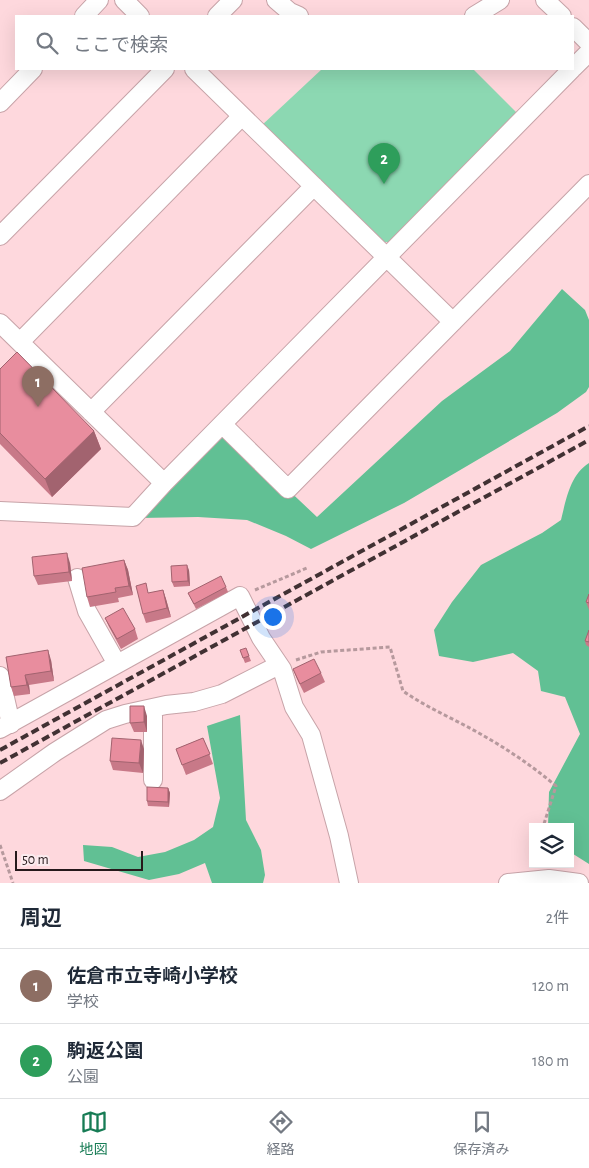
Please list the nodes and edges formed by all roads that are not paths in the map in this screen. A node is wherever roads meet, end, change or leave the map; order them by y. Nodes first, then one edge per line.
1 (99, 0) edge
2 (124, 0) edge
3 (233, 0) edge
4 (276, 0) edge
5 (500, 0) edge
6 (545, 0) edge
7 (85, 15) edge
8 (139, 15) edge
9 (218, 15) edge
10 (297, 15) edge
11 (476, 15) edge
12 (561, 15) edge
13 (574, 28) edge
14 (589, 43) edge
15 (589, 52) edge
16 (574, 66) edge
17 (32, 70) edge
18 (164, 70) edge
19 (195, 70) edge
20 (570, 70) edge
21 (0, 103) edge
22 (242, 116) junction
23 (314, 186) junction
24 (588, 187) edge
25 (0, 236) edge
26 (386, 257) junction
27 (453, 322) junction
28 (0, 323) edge
29 (20, 342) junction
30 (91, 412) junction
31 (222, 424) junction
32 (164, 483) junction
33 (0, 511) edge
34 (77, 578) dead end
35 (117, 664) junction
36 (279, 665) junction
37 (0, 676) edge
38 (153, 708) junction
39 (5, 726) edge
40 (153, 780) dead end
41 (0, 791) edge
42 (350, 883) edge
43 (508, 883) edge
44 (578, 883) edge

1 - 7 street
2 - 8 street
3 - 9 street
4 - 10 street
5 - 11 street
6 - 12 street
13 - 14 street
15 - 16 street
17 - 21 street
18 - 25 street
19 - 22 street
20 - 26 street
22 - 23 street
22 - 29 street
23 - 26 street
23 - 30 street
24 - 27 street
26 - 27 street
26 - 31 street
27 - 31 street
28 - 29 street
29 - 30 street
30 - 32 street
31 - 32 street
32 - 33 street
34 - 35 street
35 - 36 street
35 - 39 street
36 - 38 street
36 - 42 street
37 - 39 street
38 - 40 street
38 - 41 street
43 - 44 street

